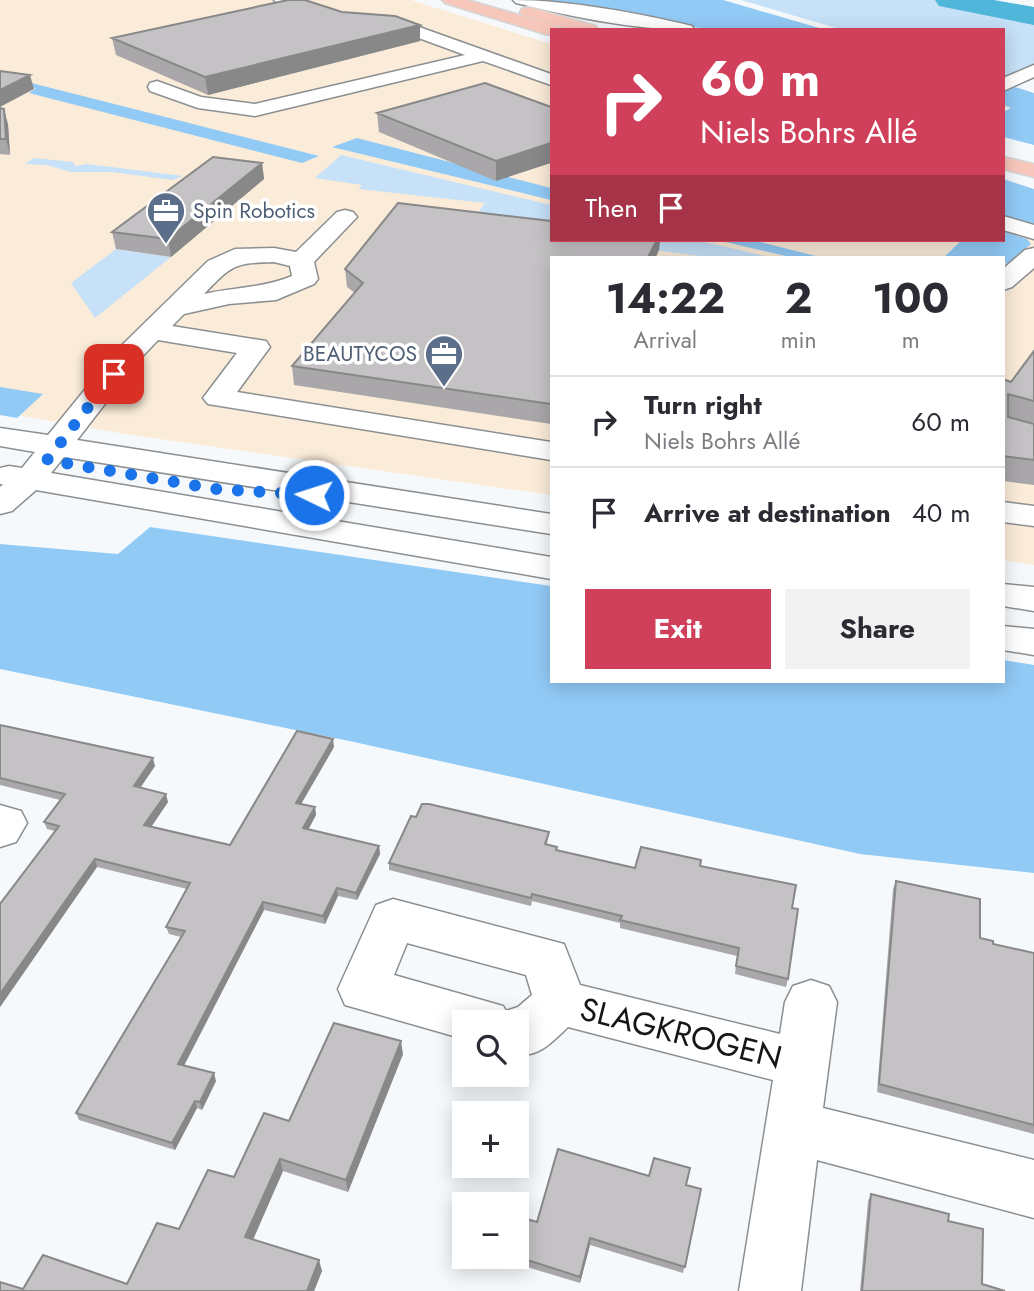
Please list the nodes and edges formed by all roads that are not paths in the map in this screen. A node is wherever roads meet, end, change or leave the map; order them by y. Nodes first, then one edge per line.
1 (282, 0) edge
2 (450, 0) edge
3 (489, 0) edge
4 (521, 0) edge
5 (583, 28) edge
6 (677, 28) edge
7 (550, 30) edge
8 (487, 55) junction
9 (1034, 70) edge
10 (1005, 84) edge
11 (158, 87) edge
12 (550, 88) edge
13 (1005, 150) edge
14 (1034, 157) edge
15 (1005, 164) edge
16 (1034, 172) edge
17 (345, 217) dead end
18 (1005, 224) edge
19 (1034, 232) edge
20 (1034, 255) edge
21 (301, 261) junction
22 (1005, 280) edge
23 (172, 309) junction
24 (151, 331) junction
25 (550, 451) edge
26 (17, 458) edge
27 (0, 504) edge
28 (1005, 512) edge
29 (1034, 516) edge
30 (550, 524) edge
31 (550, 568) edge
32 (1005, 595) edge
33 (1034, 599) edge
34 (1005, 638) edge
35 (1034, 642) edge
36 (0, 822) edge
37 (0, 830) edge
38 (560, 1003) junction
39 (811, 1003) dead end
40 (452, 1013) edge
41 (529, 1030) edge
42 (802, 1063) junction
43 (792, 1127) junction
44 (1034, 1189) edge
45 (770, 1291) edge

1 - 8 street
2 - 7 main road
3 - 5 main road
4 - 6 street
8 - 11 street
8 - 12 street
9 - 10 street
13 - 14 main road
15 - 16 main road
17 - 21 street
18 - 19 street
20 - 22 street
21 - 23 street
21 - 23 street
23 - 24 street
24 - 25 street
24 - 26 street
26 - 27 street
26 - 30 street
26 - 31 street
28 - 29 street
32 - 33 street
34 - 35 street
36 - 37 street
38 - 40 street, SLAGKROGEN
38 - 41 street, SLAGKROGEN
38 - 42 street, SLAGKROGEN
39 - 42 street, SLAGKROGEN
42 - 43 street, SLAGKROGEN
43 - 44 street
43 - 45 street, SLAGKROGEN

